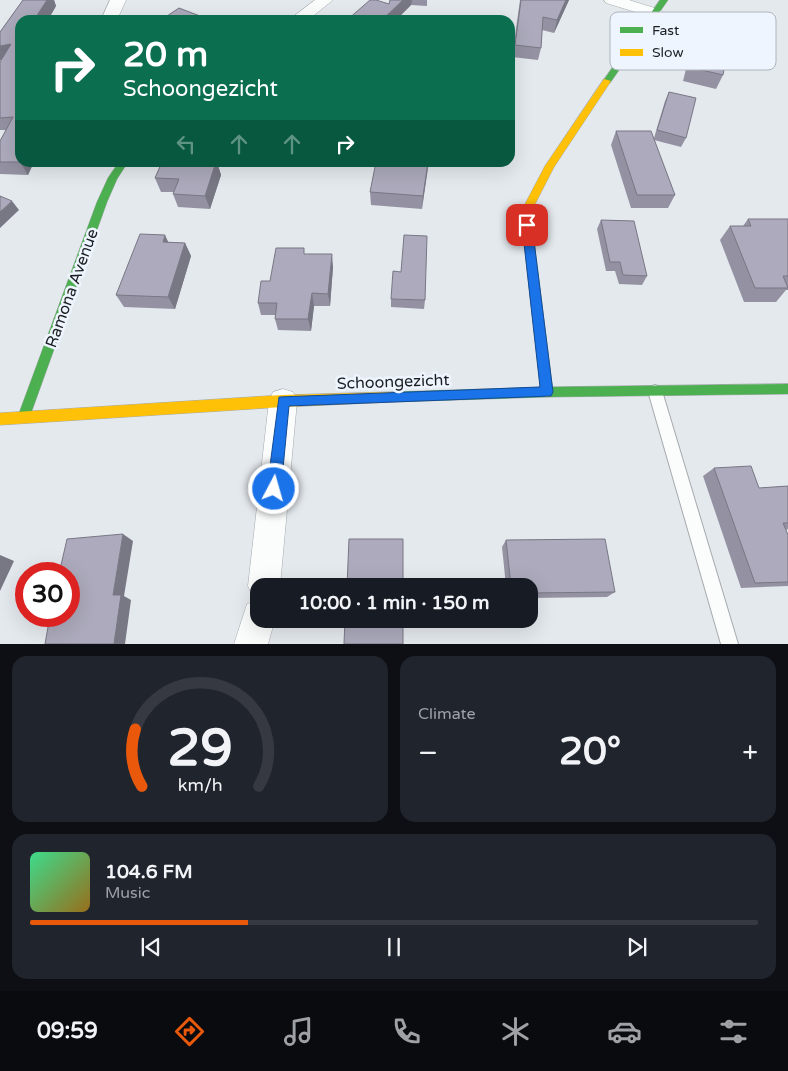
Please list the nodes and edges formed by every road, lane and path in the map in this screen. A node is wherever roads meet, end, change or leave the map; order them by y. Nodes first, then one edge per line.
1 (118, 0) edge
2 (325, 0) edge
3 (612, 0) edge
4 (660, 6) edge
5 (111, 15) edge
6 (304, 15) edge
7 (616, 70) edge
8 (121, 167) edge
9 (788, 389) edge
10 (655, 391) junction
11 (547, 392) junction
12 (283, 401) junction
13 (24, 416) junction
14 (0, 419) edge
15 (265, 578) edge
16 (256, 628) edge
17 (251, 644) edge
18 (730, 644) edge

1 - 5 street
2 - 6 street
3 - 4 street
7 - 11 street
8 - 13 street, Ramona Avenue
9 - 10 street, Schoongezicht
10 - 11 street, Schoongezicht
10 - 18 lane
11 - 12 street, Schoongezicht
12 - 13 street, Schoongezicht
12 - 15 street
13 - 14 street, Schoongezicht
16 - 17 street

